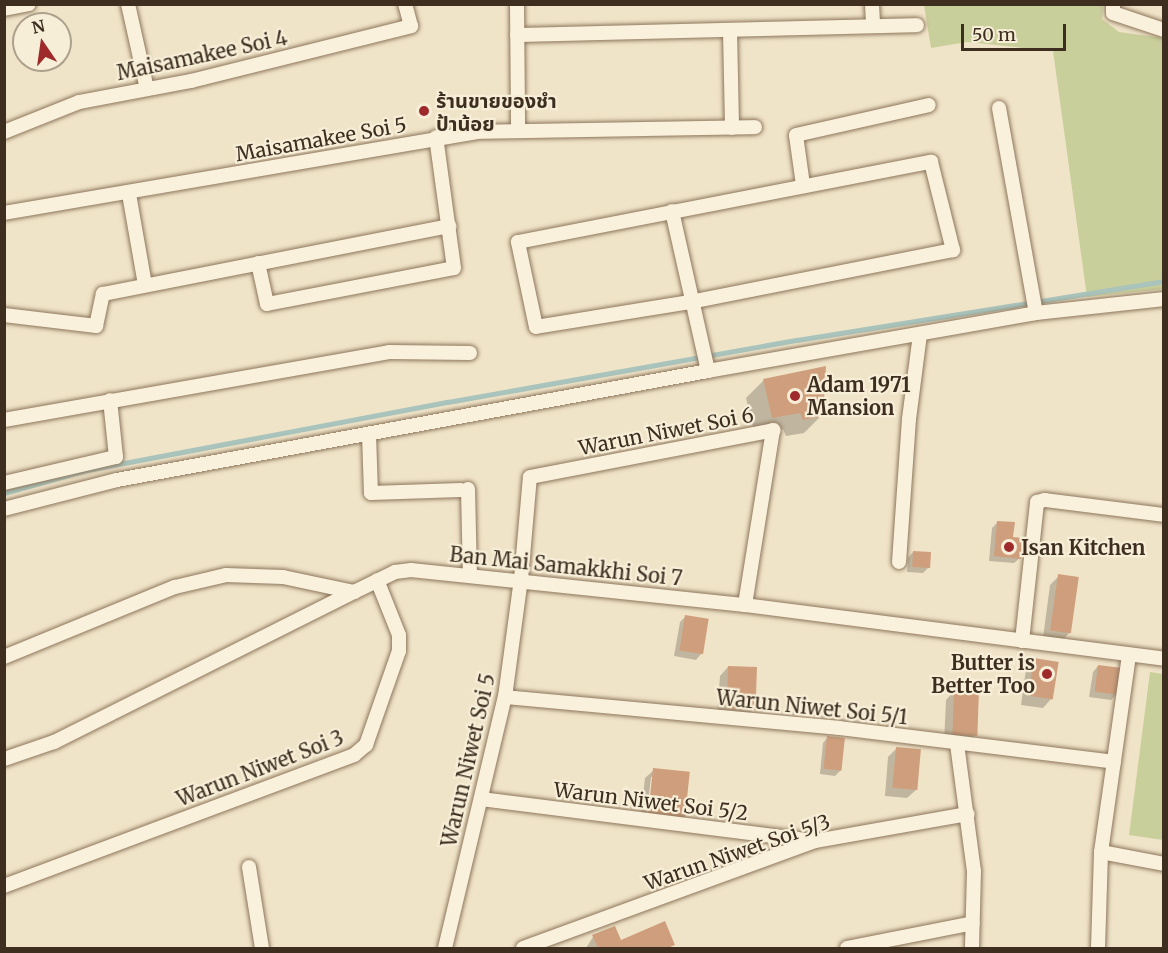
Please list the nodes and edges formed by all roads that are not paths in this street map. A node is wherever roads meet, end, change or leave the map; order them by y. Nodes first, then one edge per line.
1 (29, 4) edge
2 (128, 4) edge
3 (405, 4) edge
4 (517, 4) edge
5 (872, 4) edge
6 (1113, 4) edge
7 (4, 9) edge
8 (917, 25) dead end
9 (873, 27) junction
10 (730, 30) junction
11 (1164, 30) edge
12 (518, 35) junction
13 (147, 89) junction
14 (929, 105) dead end
15 (999, 108) dead end
16 (755, 127) dead end
17 (518, 128) junction
18 (732, 128) junction
19 (4, 132) edge
20 (436, 137) junction
21 (803, 185) junction
22 (129, 194) junction
23 (672, 211) junction
24 (4, 213) edge
25 (448, 226) junction
26 (258, 263) junction
27 (145, 285) junction
28 (1164, 299) edge
29 (690, 302) junction
30 (1035, 306) junction
31 (4, 315) edge
32 (920, 334) junction
33 (470, 353) dead end
34 (708, 371) junction
35 (110, 400) junction
36 (5, 416) edge
37 (369, 434) junction
38 (4, 483) edge
39 (4, 509) edge
40 (1164, 515) edge
41 (899, 562) dead end
42 (470, 575) junction
43 (521, 579) junction
44 (377, 580) junction
45 (354, 592) junction
46 (745, 605) junction
47 (1022, 641) junction
48 (1130, 655) junction
49 (4, 657) edge
50 (1164, 659) edge
51 (505, 697) junction
52 (957, 744) junction
53 (4, 759) edge
54 (1114, 762) junction
55 (481, 799) junction
56 (968, 814) junction
57 (816, 841) junction
58 (1101, 852) junction
59 (1164, 864) edge
60 (249, 867) dead end
61 (4, 886) edge
62 (973, 923) junction
63 (262, 948) edge
64 (445, 948) edge
65 (523, 948) edge
66 (847, 948) edge
67 (972, 948) edge
68 (1098, 948) edge

1 - 7 street
2 - 13 street
3 - 13 street, Maisamakee Soi 4
4 - 12 street
5 - 9 street
6 - 11 street
8 - 9 street
9 - 10 street
10 - 12 street
10 - 18 street
12 - 17 street
13 - 19 street, Maisamakee Soi 4
14 - 21 street
15 - 30 street
16 - 18 street, Maisamakee Soi 5
17 - 18 street, Maisamakee Soi 5
17 - 20 street, Maisamakee Soi 5
20 - 22 street, Maisamakee Soi 5
20 - 25 street
21 - 23 street
21 - 29 street
22 - 24 street, Maisamakee Soi 5
22 - 27 street
23 - 29 street
23 - 29 street
25 - 26 street
25 - 26 street
26 - 27 street
27 - 31 street
28 - 30 street
29 - 34 street
30 - 32 street
32 - 34 street
32 - 41 street
33 - 35 street
34 - 37 street
35 - 36 street
35 - 38 street
37 - 39 street
37 - 42 street
40 - 47 street
42 - 43 street, Ban Mai Samakkhi Soi 7
42 - 44 street, Ban Mai Samakkhi Soi 7
43 - 46 street, Ban Mai Samakkhi Soi 7
43 - 46 street, Warun Niwet Soi 6
43 - 51 street, Warun Niwet Soi 5
44 - 45 street, Ban Mai Samakkhi Soi 7
44 - 61 street, Warun Niwet Soi 3
45 - 49 street
45 - 53 street, Ban Mai Samakkhi Soi 7
46 - 47 street, Ban Mai Samakkhi Soi 7
47 - 48 street, Ban Mai Samakkhi Soi 7
48 - 50 street, Ban Mai Samakkhi Soi 7
48 - 54 street
51 - 52 street, Warun Niwet Soi 5/1
51 - 55 street, Warun Niwet Soi 5
52 - 54 street, Warun Niwet Soi 5/1
52 - 56 street
54 - 58 street
55 - 57 street, Warun Niwet Soi 5/2
55 - 64 street, Warun Niwet Soi 5
56 - 57 street, Warun Niwet Soi 5/3
56 - 62 street
57 - 65 street, Warun Niwet Soi 5/3
58 - 59 street
58 - 68 street
60 - 63 street
62 - 66 street
62 - 67 street

